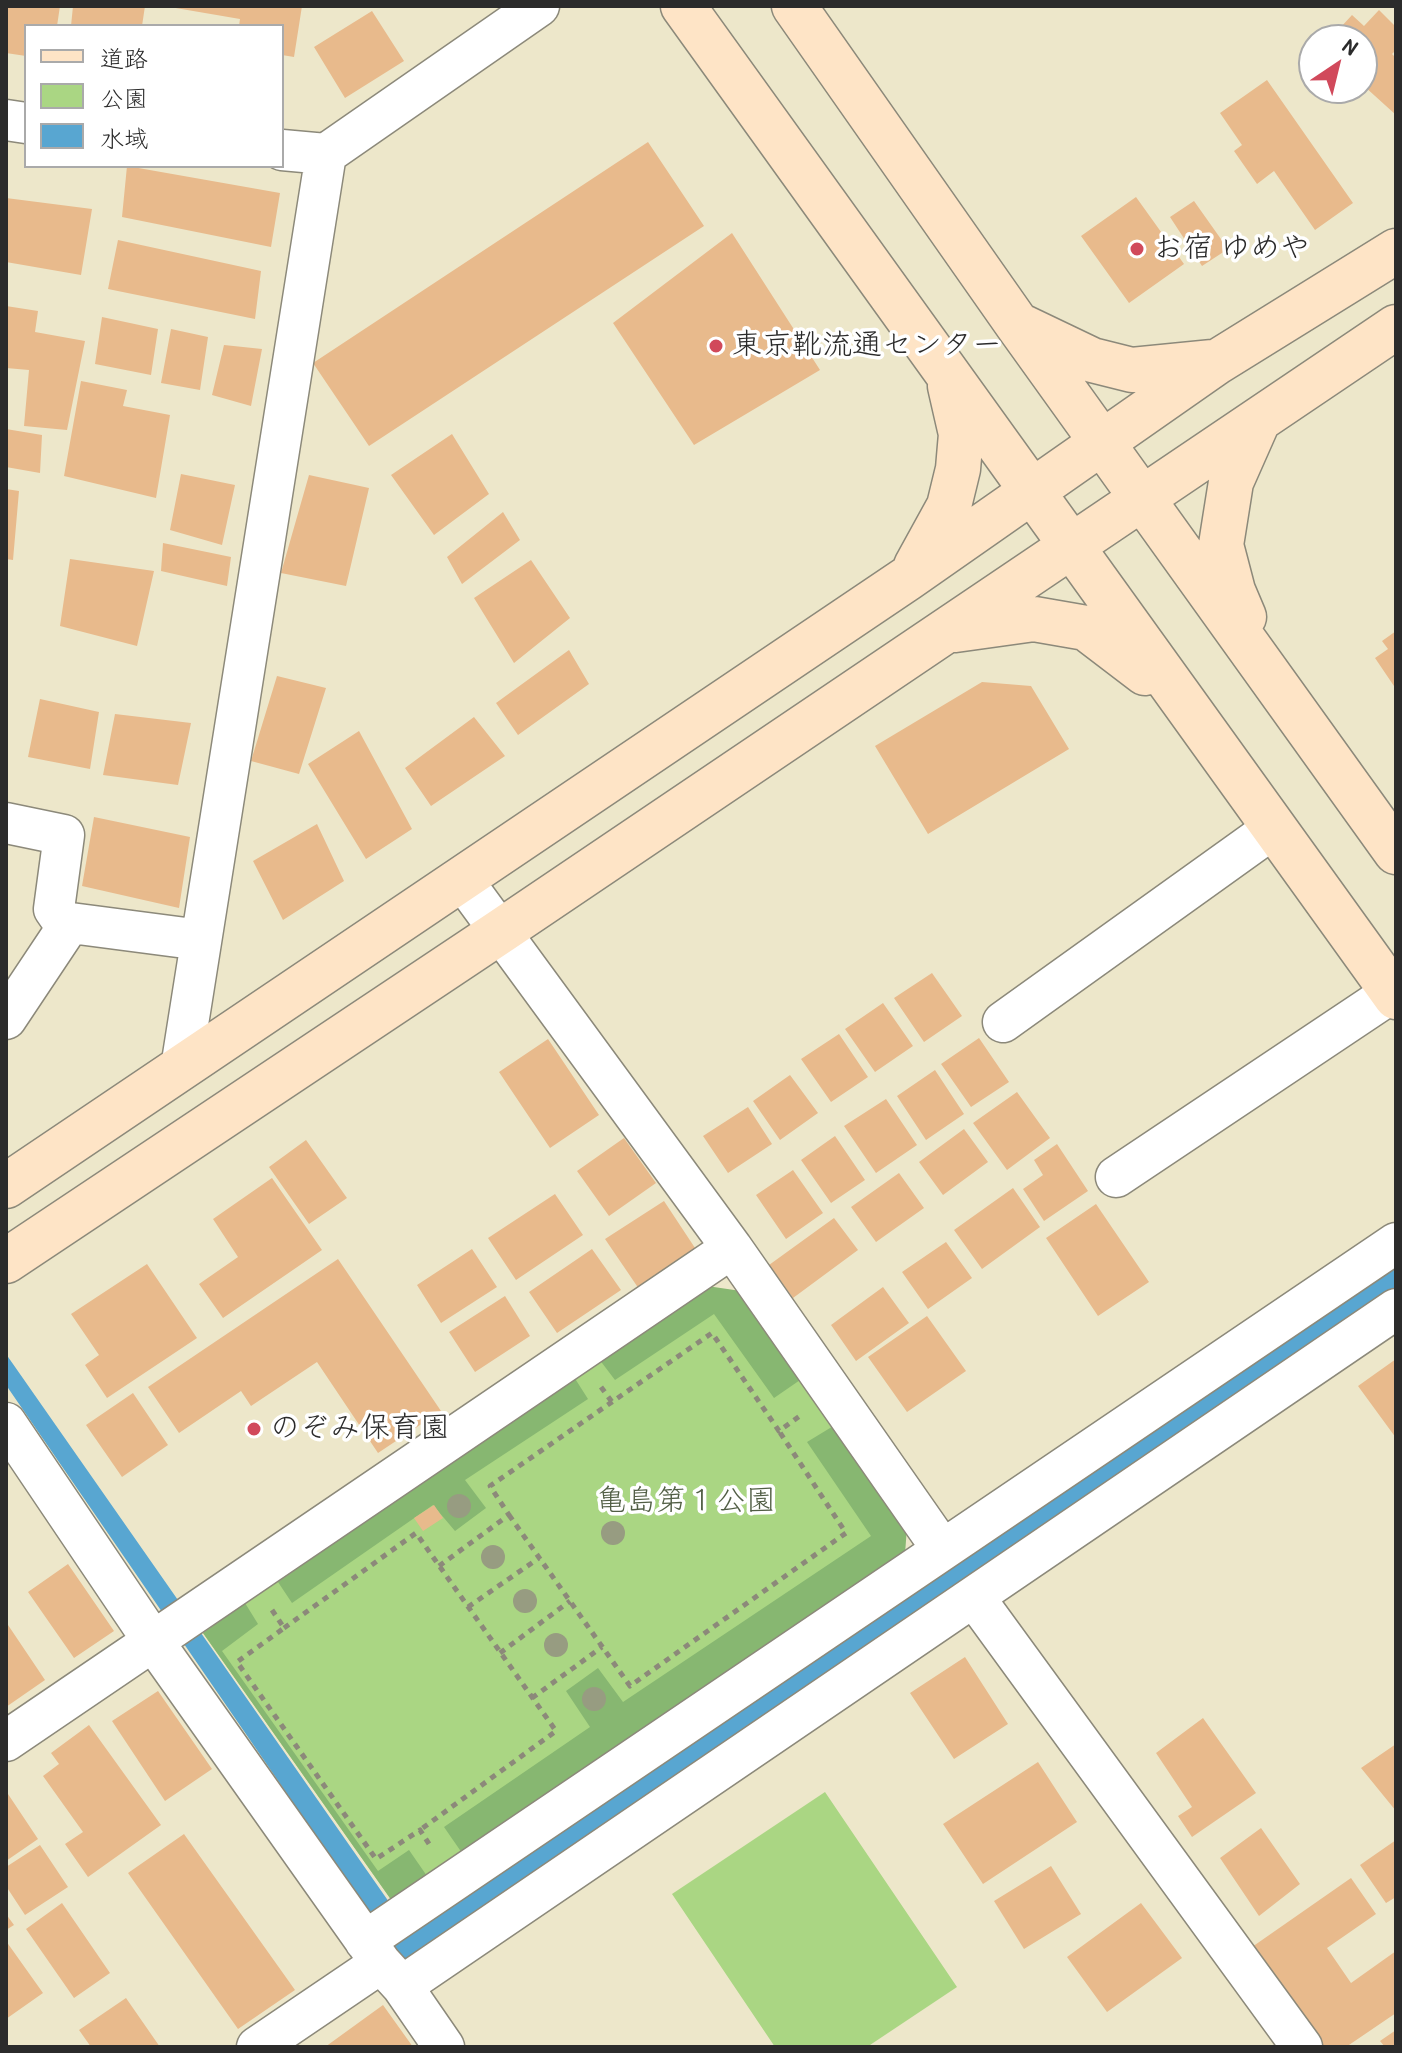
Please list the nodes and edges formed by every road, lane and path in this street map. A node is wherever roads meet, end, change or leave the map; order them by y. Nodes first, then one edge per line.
1 (539, 6) edge
2 (683, 6) edge
3 (794, 6) edge
4 (284, 150) edge
5 (326, 154) junction
6 (1396, 251) edge
7 (1017, 324) junction
8 (1396, 327) edge
9 (1217, 362) junction
10 (947, 371) junction
11 (1258, 421) junction
12 (1102, 442) junction
13 (1032, 491) junction
14 (1142, 499) junction
15 (1071, 546) junction
16 (908, 578) junction
17 (944, 632) junction
18 (1267, 672) junction
19 (1197, 721) junction
20 (6, 823) edge
21 (1275, 827) junction
22 (1396, 852) edge
23 (461, 878) junction
24 (70, 923) junction
25 (501, 931) junction
26 (201, 940) junction
27 (1394, 994) edge
28 (6, 1019) edge
29 (1003, 1022) dead end
30 (181, 1068) junction
31 (1116, 1177) dead end
32 (6, 1186) edge
33 (1396, 1243) edge
34 (732, 1248) junction
35 (6, 1261) edge
36 (1396, 1309) edge
37 (834, 1391) junction
38 (6, 1423) edge
39 (779, 1431) junction
40 (509, 1515) junction
41 (539, 1558) junction
42 (439, 1566) junction
43 (962, 1570) junction
44 (249, 1576) junction
45 (570, 1601) junction
46 (468, 1607) junction
47 (172, 1628) junction
48 (284, 1628) junction
49 (602, 1647) junction
50 (500, 1653) junction
51 (532, 1698) junction
52 (6, 1741) edge
53 (420, 1830) junction
54 (454, 1880) junction
55 (386, 1947) junction
56 (257, 2047) edge
57 (444, 2047) edge
58 (1302, 2047) edge

1 - 5 street
2 - 10 street
3 - 7 street
4 - 5 street
5 - 26 street
6 - 9 street
7 - 9 street
7 - 12 street
8 - 11 street
9 - 12 street
10 - 13 street
10 - 16 street
11 - 14 street
11 - 18 street
12 - 13 street
12 - 14 street
13 - 15 street
13 - 16 street
14 - 15 street
14 - 18 street
15 - 17 street
15 - 19 street
16 - 23 street
17 - 19 street
17 - 25 street
18 - 22 street
19 - 21 street
20 - 24 street
21 - 27 street
21 - 29 street
23 - 25 street
23 - 30 street
24 - 26 street
24 - 28 street
25 - 34 street
25 - 35 street
26 - 30 street
27 - 31 street
30 - 32 street
33 - 43 street
34 - 37 street
34 - 44 street
36 - 43 street
37 - 39 path
37 - 43 street
38 - 47 street
39 - 40 path
39 - 49 path
40 - 41 path
40 - 42 path
41 - 45 path
41 - 46 path
42 - 46 path
42 - 48 path
43 - 54 street
43 - 55 street
43 - 58 street
44 - 47 street
44 - 48 path
45 - 49 path
45 - 50 path
46 - 50 path
47 - 52 street
47 - 55 street
48 - 53 path
49 - 51 path
50 - 51 path
51 - 53 path
53 - 54 path
54 - 55 street
55 - 56 street
55 - 57 street

